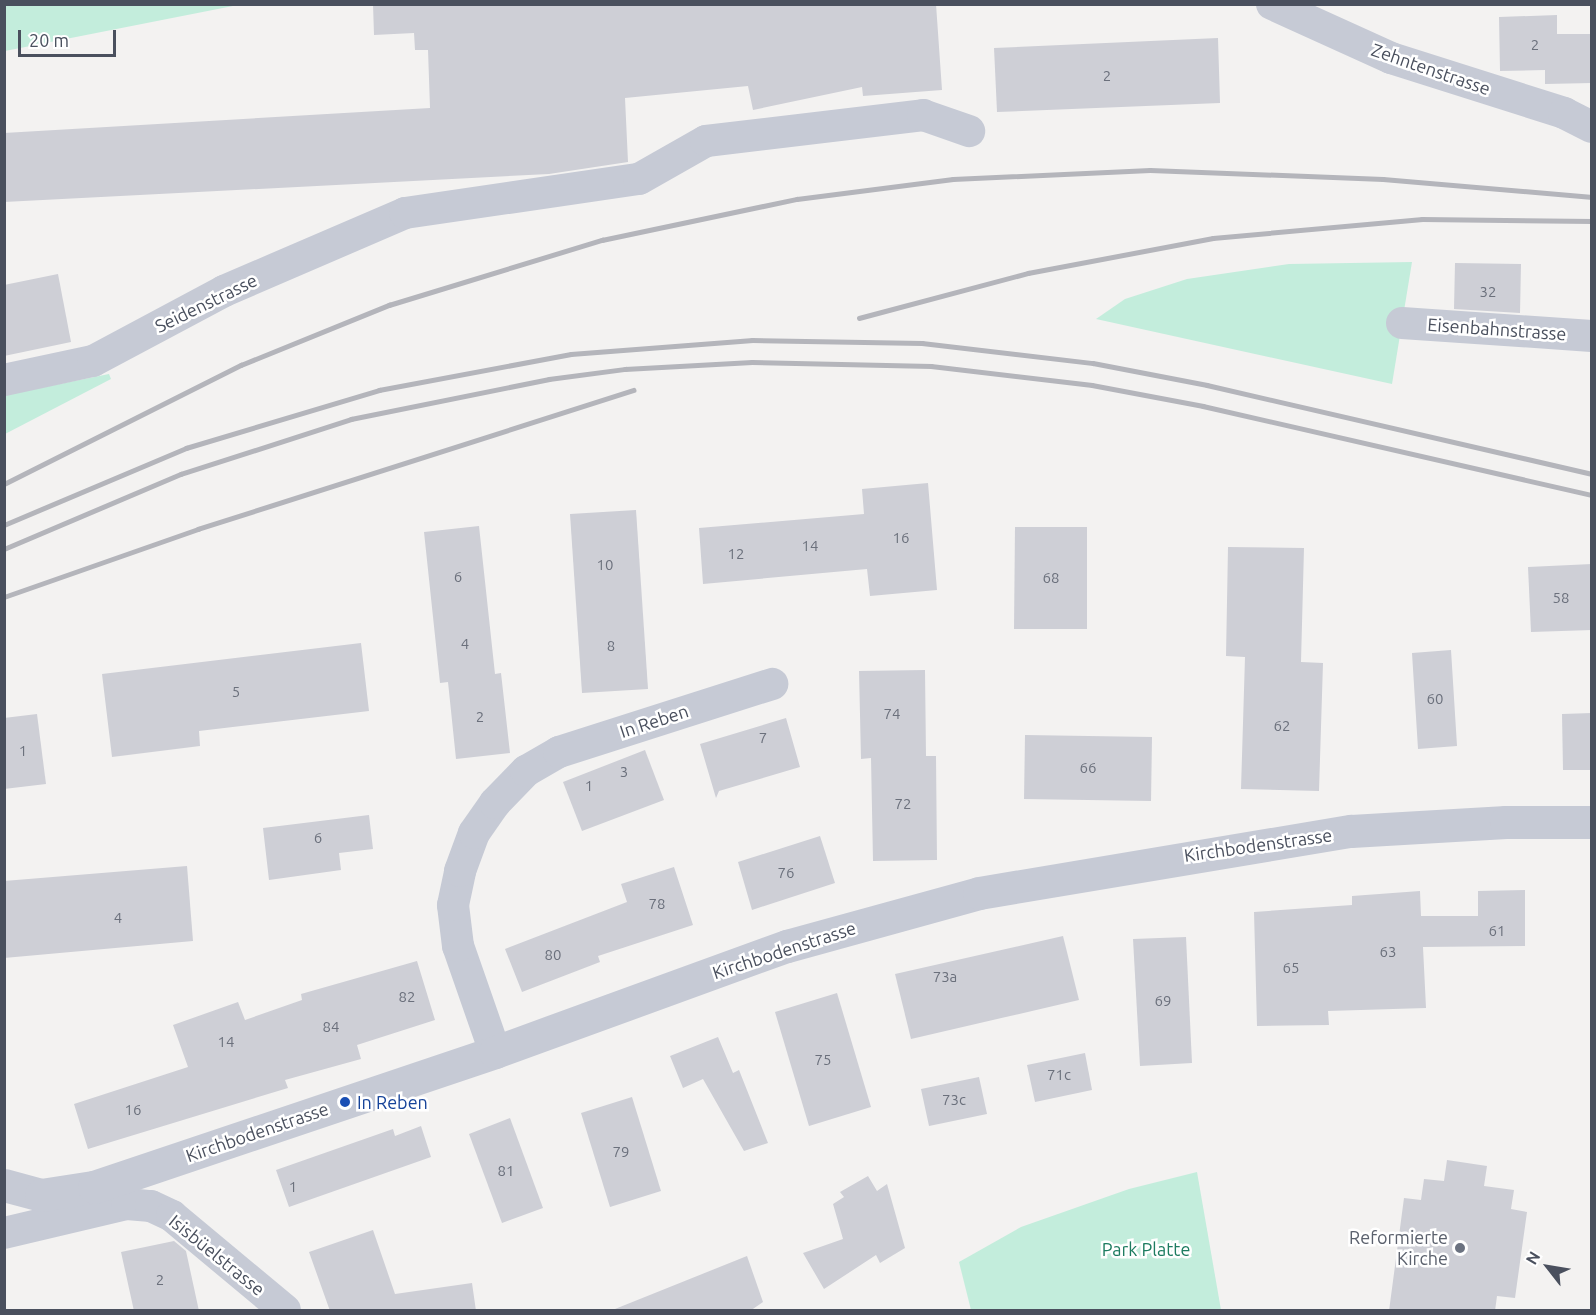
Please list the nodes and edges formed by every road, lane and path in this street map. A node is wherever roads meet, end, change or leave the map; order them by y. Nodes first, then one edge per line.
1 (1272, 4) edge
2 (1591, 126) edge
3 (969, 131) dead end
4 (1402, 323) dead end
5 (1592, 336) edge
6 (4, 380) edge
7 (772, 684) dead end
8 (1592, 822) edge
9 (495, 1052) junction
10 (4, 1185) edge
11 (4, 1233) edge
12 (285, 1311) edge

1 - 2 street, Zehntenstrasse
3 - 6 street, Seidenstrasse
4 - 5 street, Eisenbahnstrasse
7 - 9 street, In Reben
8 - 9 street, Kirchbodenstrasse
9 - 10 street, Kirchbodenstrasse
11 - 12 street, Isisbüelstrasse

